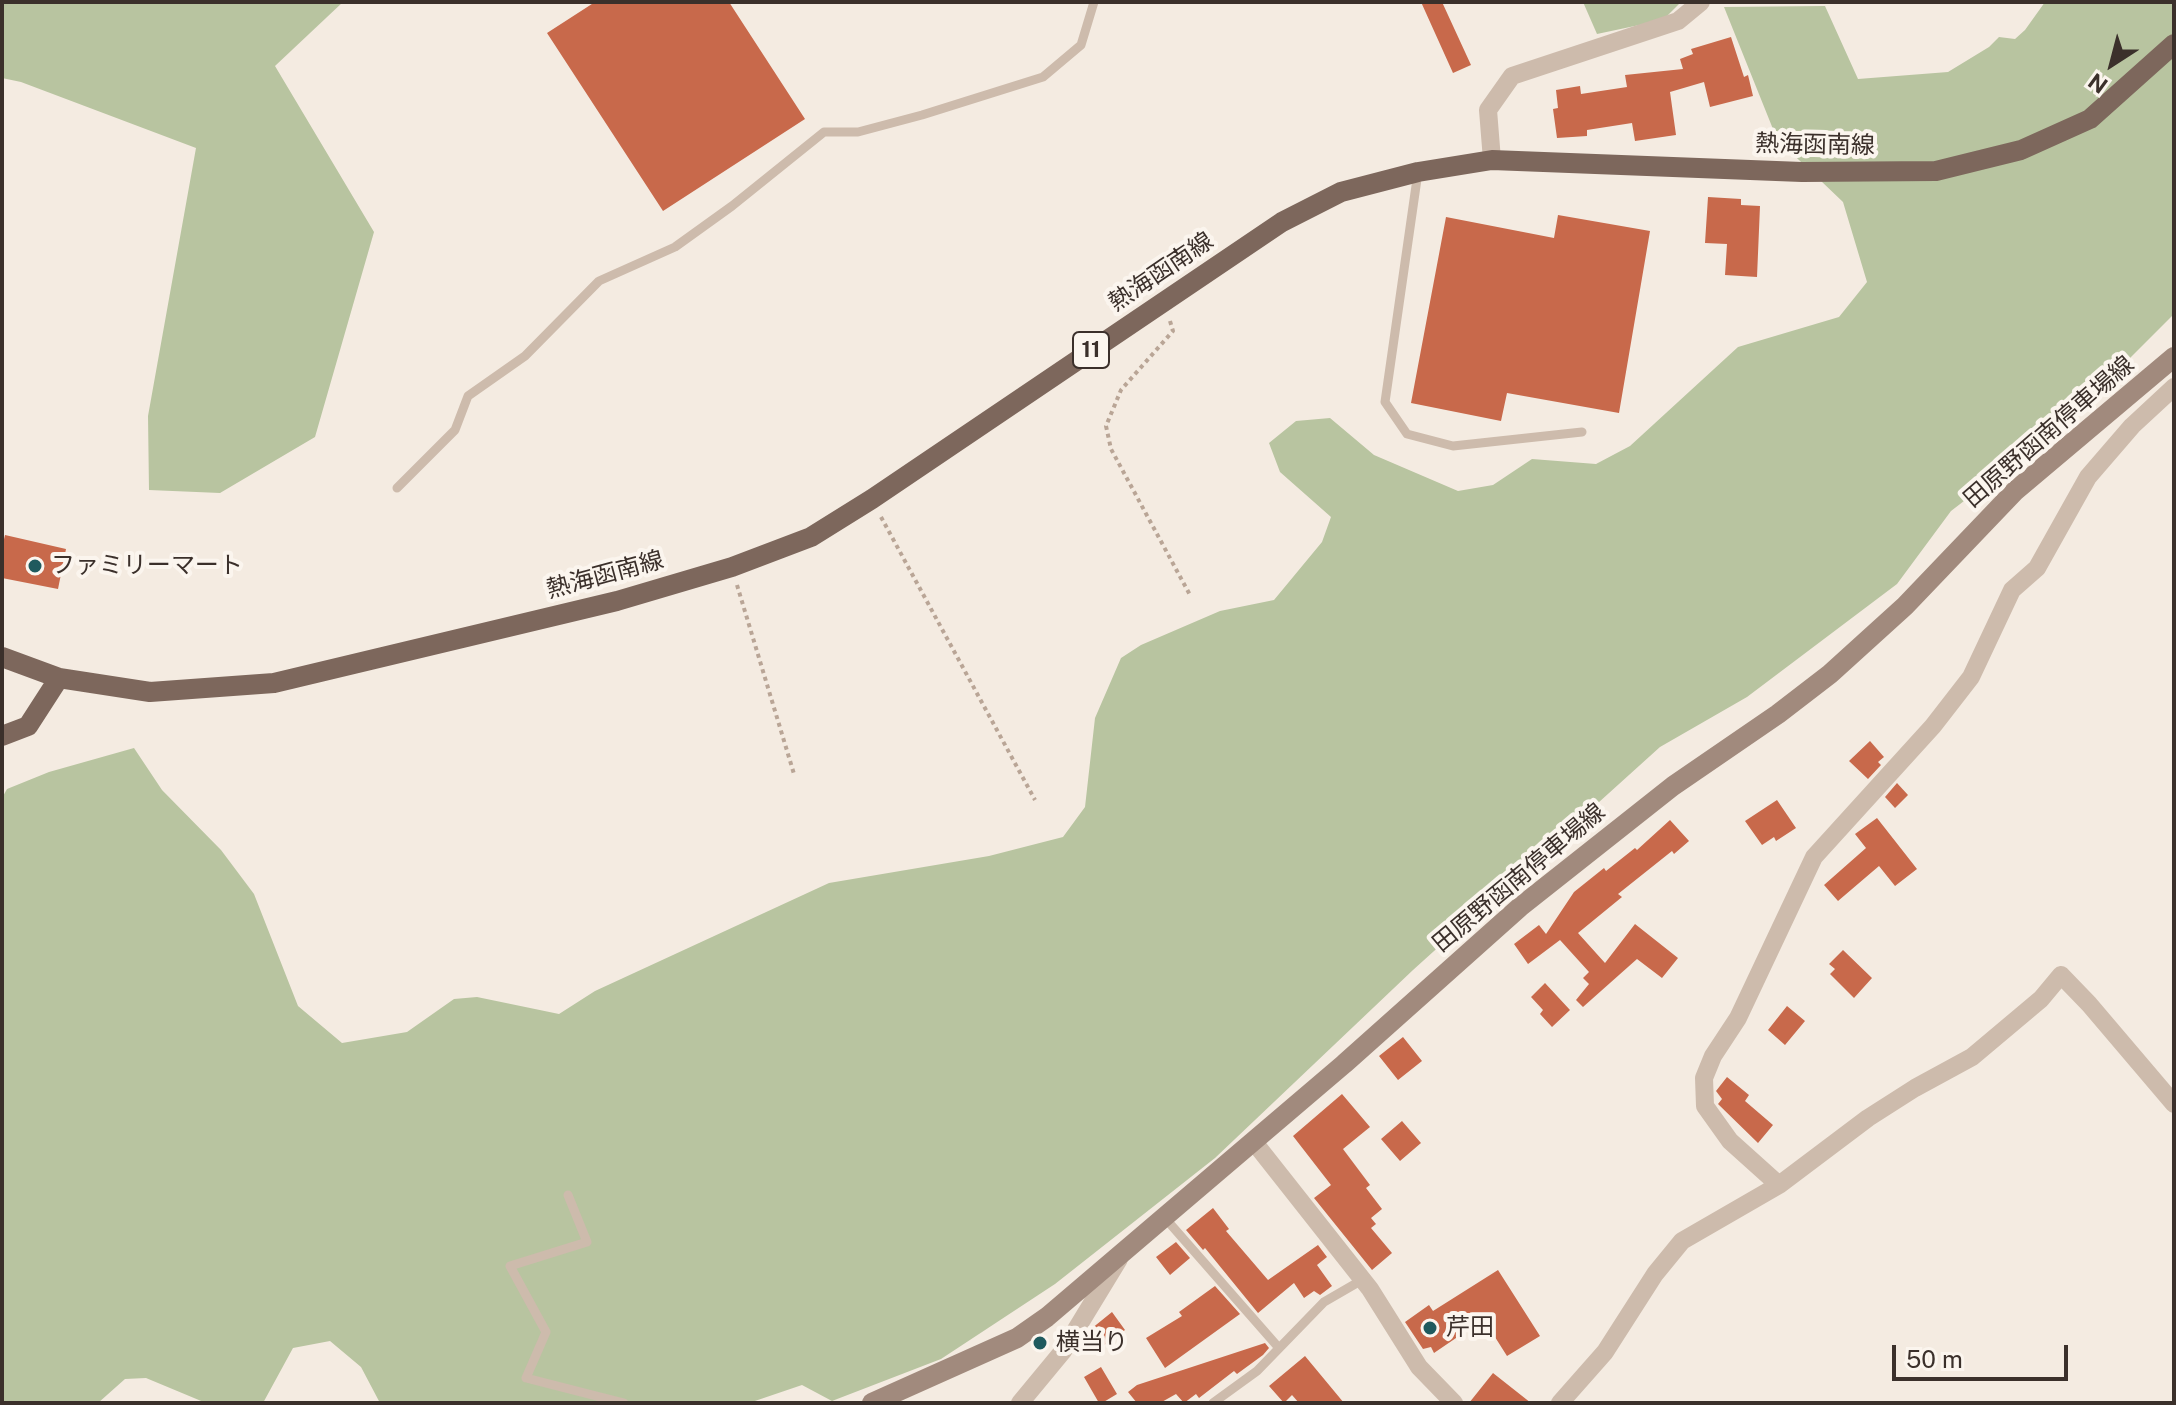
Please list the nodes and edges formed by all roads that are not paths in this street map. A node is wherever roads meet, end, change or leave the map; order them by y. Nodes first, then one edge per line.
1 (1094, 2) edge
2 (1701, 2) edge
3 (2174, 44) edge
4 (1492, 160) junction
5 (1418, 172) junction
6 (2174, 357) edge
7 (2174, 387) edge
8 (1582, 432) dead end
9 (397, 488) dead end
10 (2, 657) edge
11 (59, 678) junction
12 (2, 736) edge
13 (2174, 1104) edge
14 (1254, 1142) junction
15 (1779, 1185) junction
16 (568, 1195) dead end
17 (1165, 1218) junction
18 (1120, 1257) junction
19 (1362, 1280) junction
20 (1279, 1348) junction
21 (624, 1403) edge
22 (872, 1403) edge
23 (1020, 1403) edge
24 (1213, 1403) edge
25 (1454, 1403) edge
26 (1560, 1403) edge

1 - 9 lane
2 - 4 street
3 - 4 main road, 熱海函南線 / 11
4 - 5 main road, 熱海函南線 / 11
5 - 8 lane
5 - 11 main road, 熱海函南線 / 11
6 - 14 main road, 田原野函南停車場線
7 - 15 street
10 - 11 main road, 熱海函南線 / 11
11 - 12 main road
13 - 15 street
14 - 17 main road, 田原野函南停車場線
14 - 19 street
15 - 26 street
16 - 21 lane
17 - 18 main road, 田原野函南停車場線
17 - 20 lane
18 - 22 main road, 田原野函南停車場線
18 - 23 street
19 - 20 lane
19 - 25 street
20 - 24 lane

